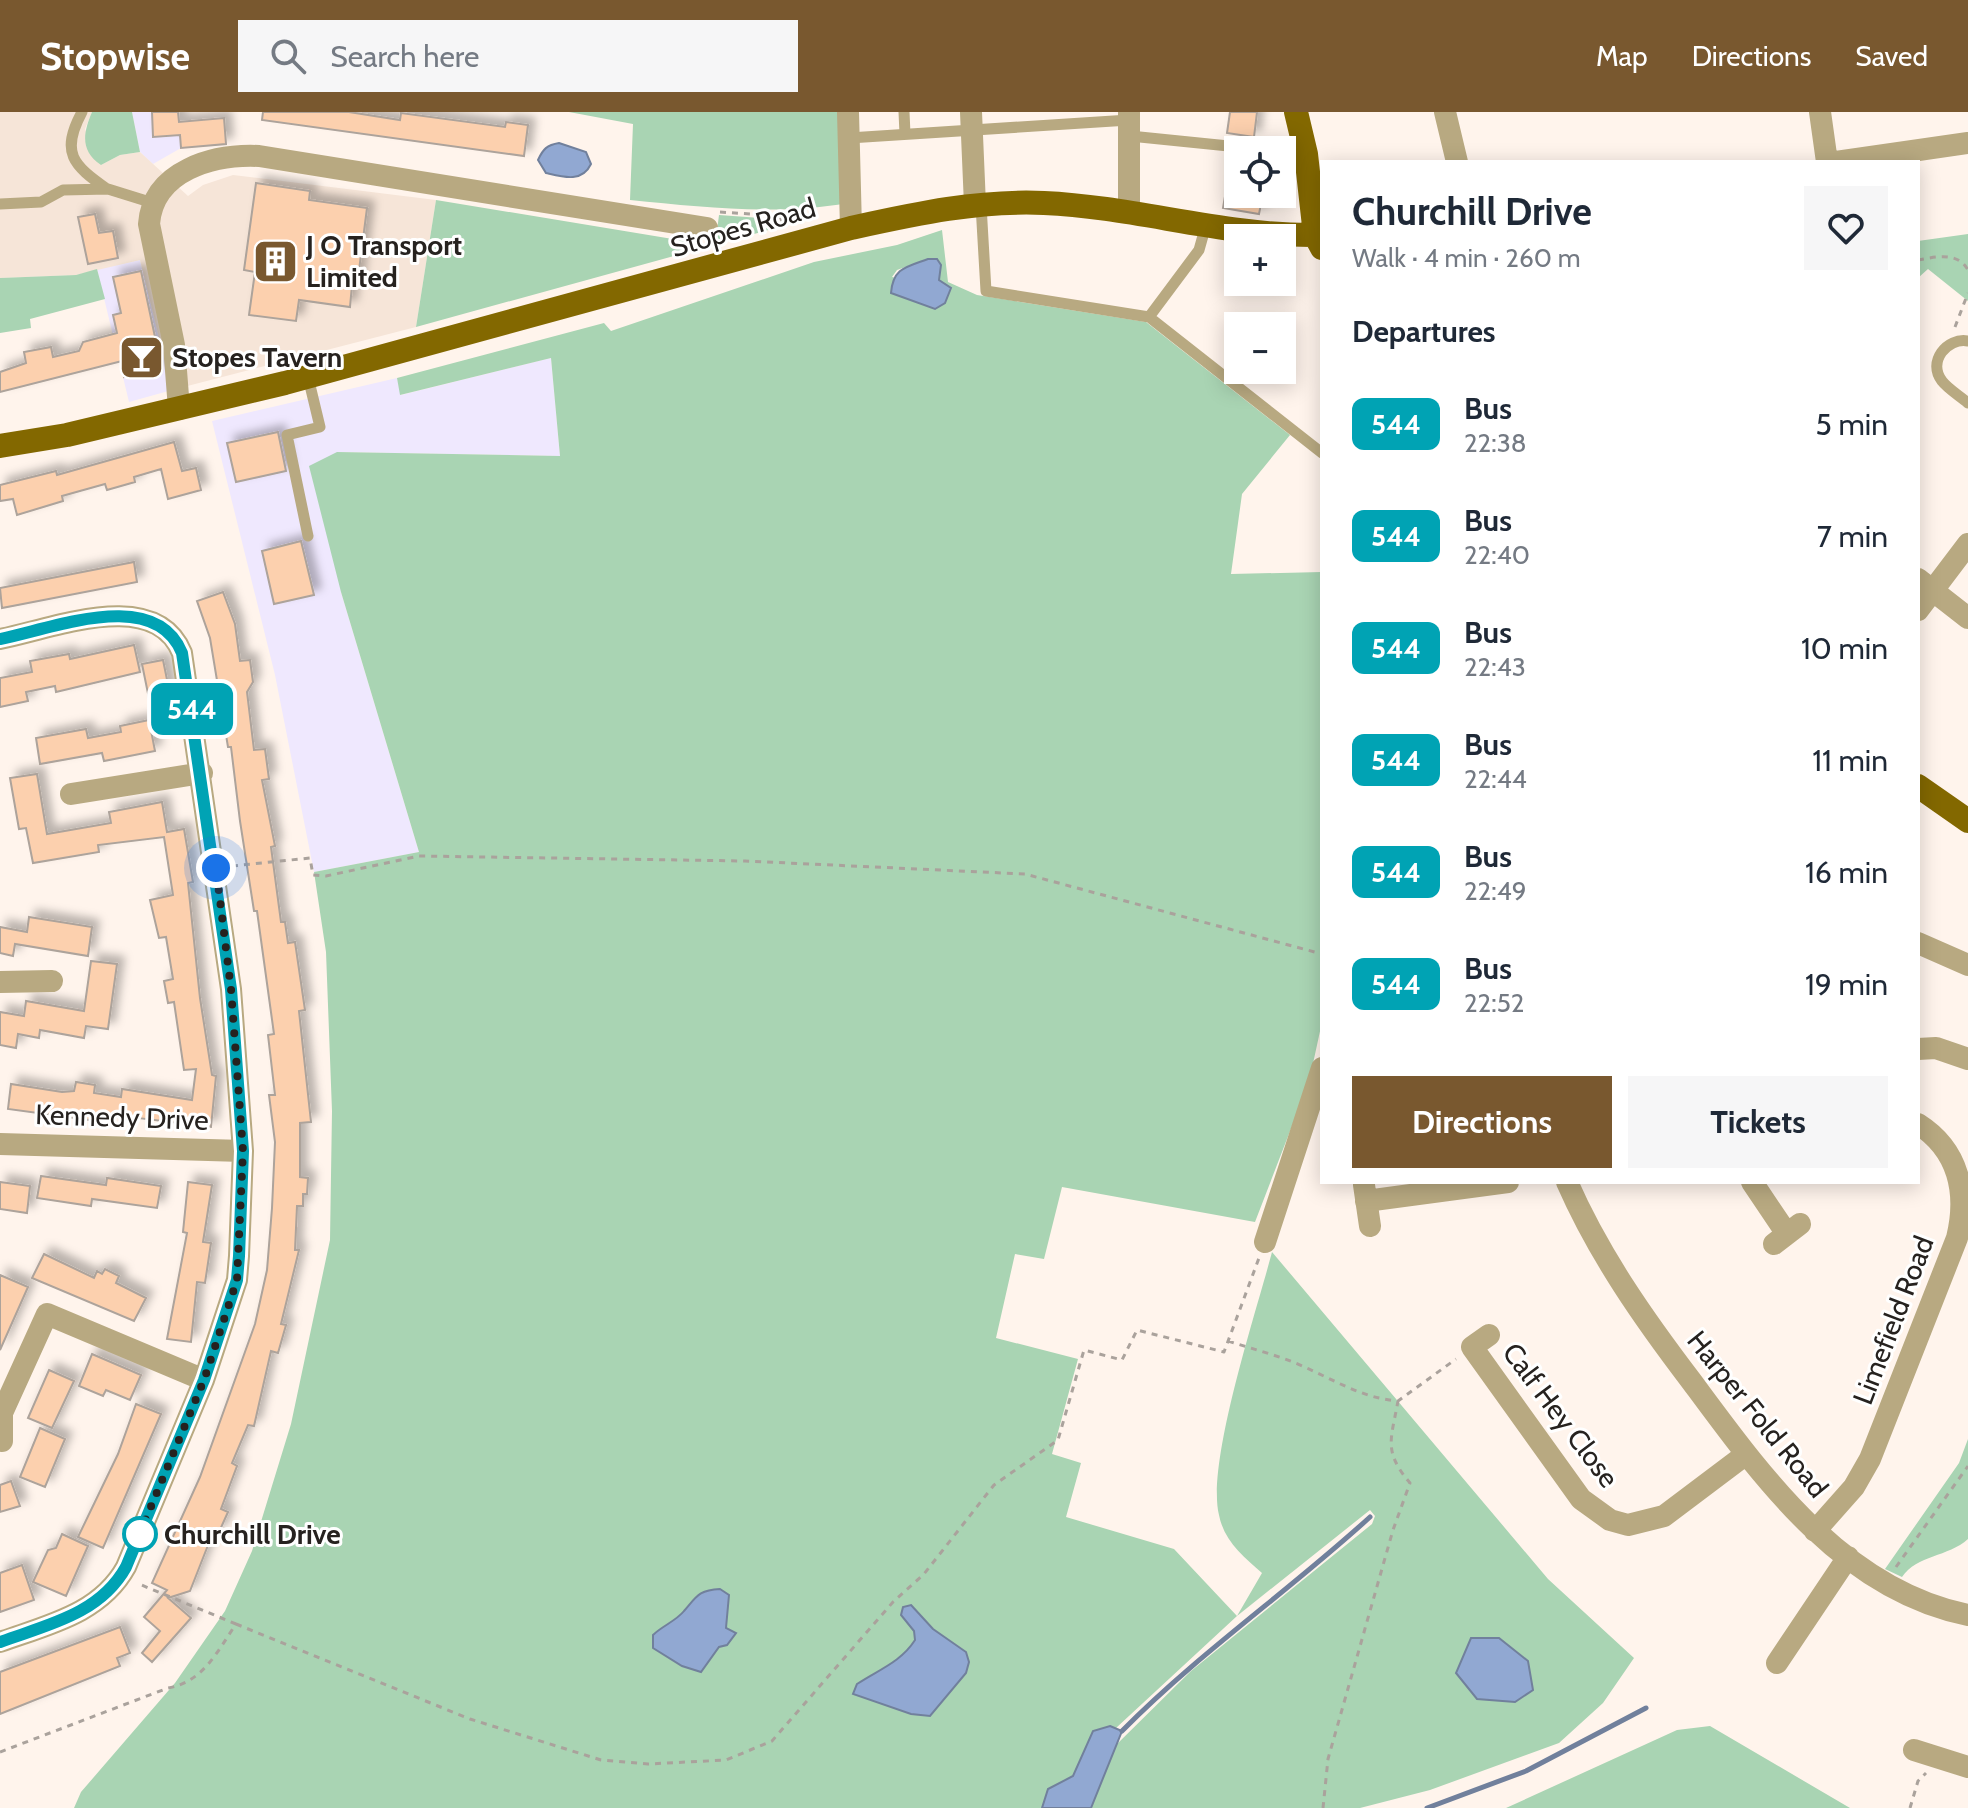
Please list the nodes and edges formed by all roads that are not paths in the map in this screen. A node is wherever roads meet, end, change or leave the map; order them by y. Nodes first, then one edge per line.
1 (82, 112) edge
2 (848, 112) edge
3 (904, 112) edge
4 (1296, 112) edge
5 (1445, 112) edge
6 (1820, 112) edge
7 (972, 120) edge
8 (1129, 123) edge
9 (905, 134) junction
10 (1295, 136) edge
11 (849, 138) junction
12 (1224, 141) edge
13 (1968, 143) edge
14 (1296, 160) edge
15 (1457, 160) edge
16 (1827, 160) edge
17 (1850, 160) edge
18 (108, 189) junction
19 (153, 203) junction
20 (0, 204) edge
21 (978, 204) junction
22 (1129, 212) junction
23 (1206, 225) junction
24 (707, 228) road end
25 (851, 228) junction
26 (1320, 239) edge
27 (1149, 317) junction
28 (1968, 341) edge
29 (308, 377) junction
30 (1968, 403) edge
31 (188, 406) junction
32 (0, 446) edge
33 (1320, 451) edge
34 (308, 536) dead end
35 (1968, 544) edge
36 (1925, 585) edge
37 (1968, 618) edge
38 (0, 639) edge
39 (202, 773) junction
40 (1920, 787) edge
41 (71, 794) dead end
42 (1968, 821) edge
43 (1920, 945) edge
44 (1968, 965) edge
45 (52, 981) dead end
46 (0, 982) edge
47 (1920, 1049) edge
48 (1968, 1059) edge
49 (1320, 1074) edge
50 (1920, 1126) edge
51 (0, 1144) edge
52 (243, 1151) junction
53 (1482, 1184) edge
54 (1568, 1184) edge
55 (1753, 1184) edge
56 (1370, 1226) dead end
57 (1787, 1234) dead end
58 (1265, 1242) road end
59 (1480, 1341) road end
60 (204, 1380) junction
61 (2, 1441) dead end
62 (1745, 1455) junction
63 (1815, 1531) junction
64 (1848, 1557) junction
65 (1968, 1615) edge
66 (0, 1642) edge
67 (1776, 1662) dead end
68 (1924, 1760) road end
69 (1968, 1767) edge

1 - 18 lane
2 - 11 street
3 - 9 lane
4 - 10 main road
5 - 15 street
6 - 16 street
7 - 8 lane
7 - 9 lane
7 - 21 street
8 - 12 lane
8 - 22 street
9 - 11 lane
11 - 25 street
13 - 17 street
14 - 26 main road
18 - 19 lane
18 - 20 lane
19 - 24 street, Stopes Road
19 - 31 street
21 - 22 main road, Stopes Road
21 - 25 main road, Stopes Road
21 - 27 lane
22 - 23 main road, Stopes Road
23 - 26 main road, Stopes Road
23 - 27 lane
25 - 29 main road, Stopes Road
27 - 33 lane
28 - 30 lane
29 - 31 main road, Stopes Road
29 - 34 lane
31 - 32 main road, Stopes Road
35 - 36 street
36 - 37 street
38 - 39 street
39 - 41 street
39 - 52 street
40 - 42 main road
43 - 44 street
45 - 46 street
47 - 48 street
49 - 58 street
50 - 63 street, Limefield Road
51 - 52 street, Kennedy Drive
52 - 60 street
53 - 56 street
54 - 62 street, Harper Fold Road
55 - 57 street
59 - 62 street, Calf Hey Close
60 - 61 street
60 - 66 street
62 - 63 street, Harper Fold Road
63 - 64 street, Harper Fold Road
64 - 65 street, Harper Fold Road
64 - 67 street
68 - 69 street

